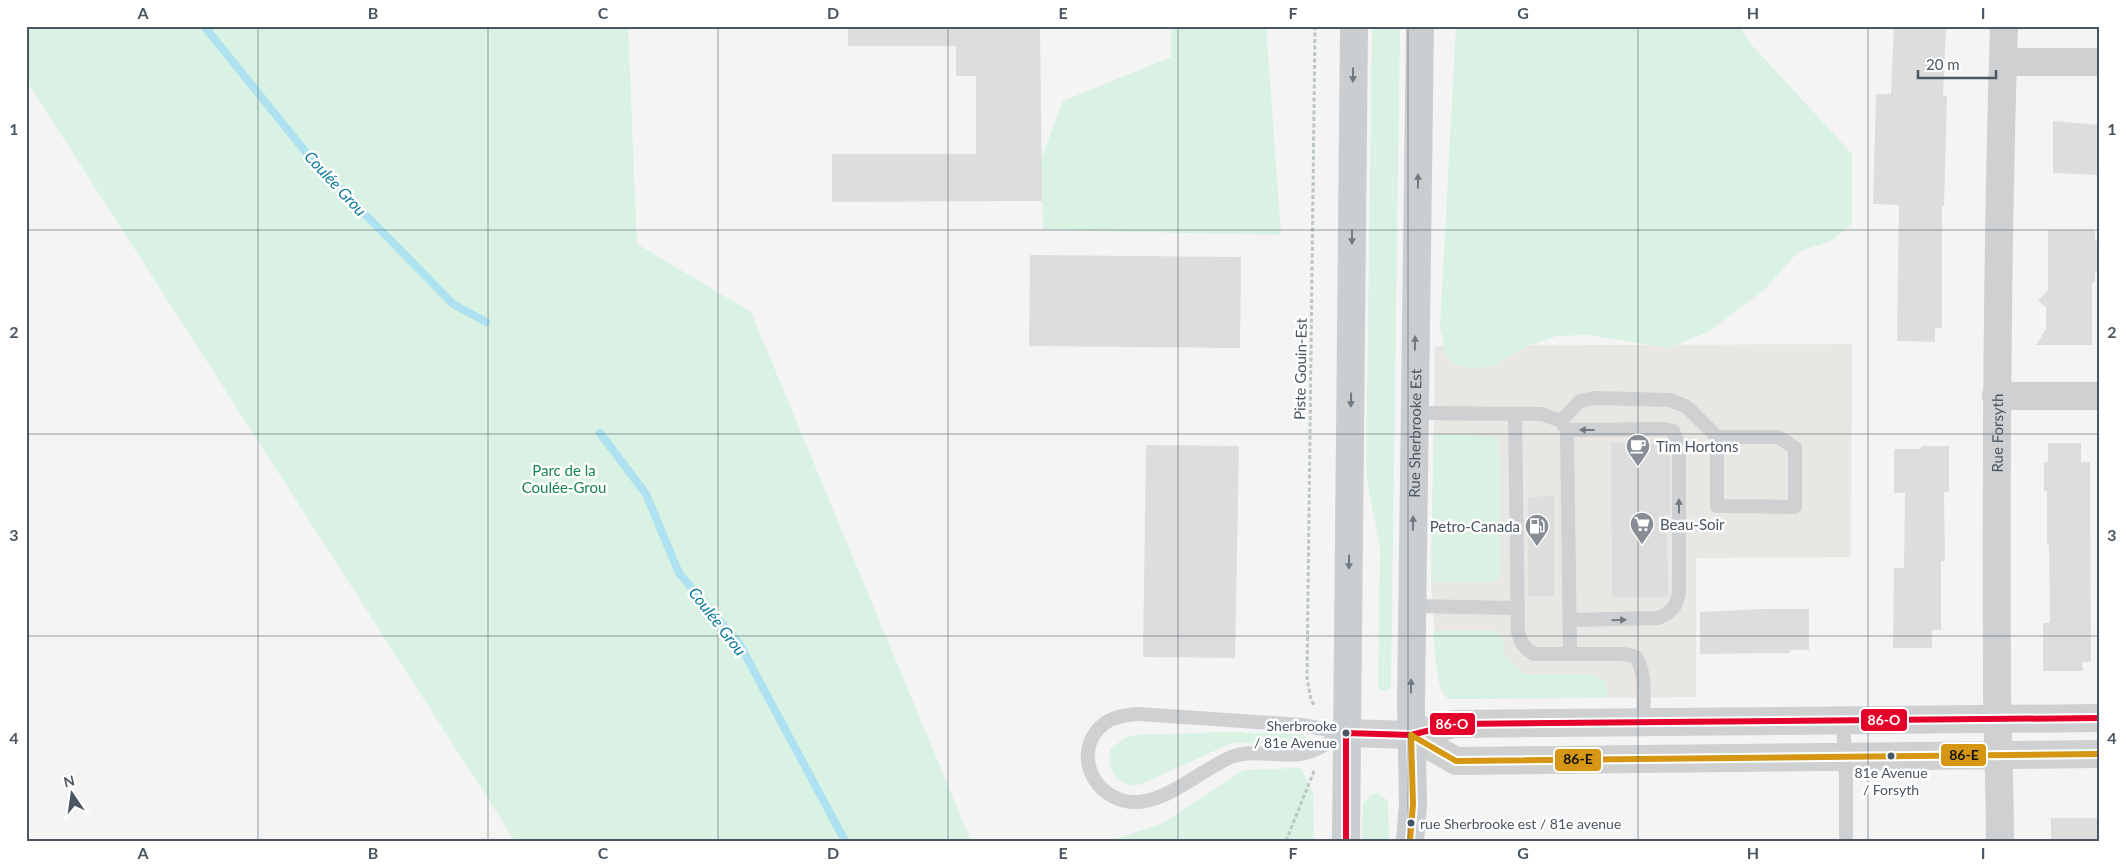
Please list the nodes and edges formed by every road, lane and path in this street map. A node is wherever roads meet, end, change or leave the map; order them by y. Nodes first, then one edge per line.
1 (1315, 26) edge
2 (1354, 26) edge
3 (1420, 26) edge
4 (2004, 26) edge
5 (2003, 62) junction
6 (2100, 62) edge
7 (1996, 396) junction
8 (2100, 396) edge
9 (1414, 413) junction
10 (1515, 414) junction
11 (1564, 426) junction
12 (1717, 437) junction
13 (1412, 606) junction
14 (1517, 608) junction
15 (1570, 620) junction
16 (1570, 654) junction
17 (1318, 709) dead end
18 (2100, 718) edge
19 (1998, 719) junction
20 (1843, 720) junction
21 (1643, 722) junction
22 (1525, 723) junction
23 (1346, 733) junction
24 (1411, 735) junction
25 (2100, 754) edge
26 (2000, 755) junction
27 (1844, 756) junction
28 (1644, 758) junction
29 (1525, 759) junction
30 (1315, 768) dead end
31 (1286, 841) edge
32 (1346, 841) edge
33 (1410, 841) edge
34 (1846, 841) edge
35 (2000, 841) edge

1 - 17 path, Piste Gouin-Est
2 -> 23 main road
9 -> 3 main road, Rue Sherbrooke Est
4 - 5 street, Rue Forsyth
5 - 6 street
5 - 7 street, Rue Forsyth
7 - 8 street
7 - 19 street, Rue Forsyth
9 - 10 lane
13 -> 9 main road, Rue Sherbrooke Est
10 - 11 lane
10 - 14 lane
11 - 12 lane
11 - 15 lane
15 -> 11 lane
12 - 12 lane
13 - 14 lane
24 -> 13 main road, Rue Sherbrooke Est
14 - 16 lane
15 - 16 lane
16 - 21 lane
18 - 19 street
19 - 20 street
19 - 26 street, Rue Forsyth
20 - 21 street
20 - 27 lane
21 - 22 street
21 - 28 street
22 - 24 street
22 - 29 street
23 - 23 lane
23 - 24 street
23 - 32 main road
24 - 29 street
24 - 33 main road, Rue Sherbrooke Est
25 - 26 street
26 - 27 street
26 - 35 street, Rue Forsyth
27 - 28 street
27 - 34 lane
28 - 29 street
30 - 31 path

